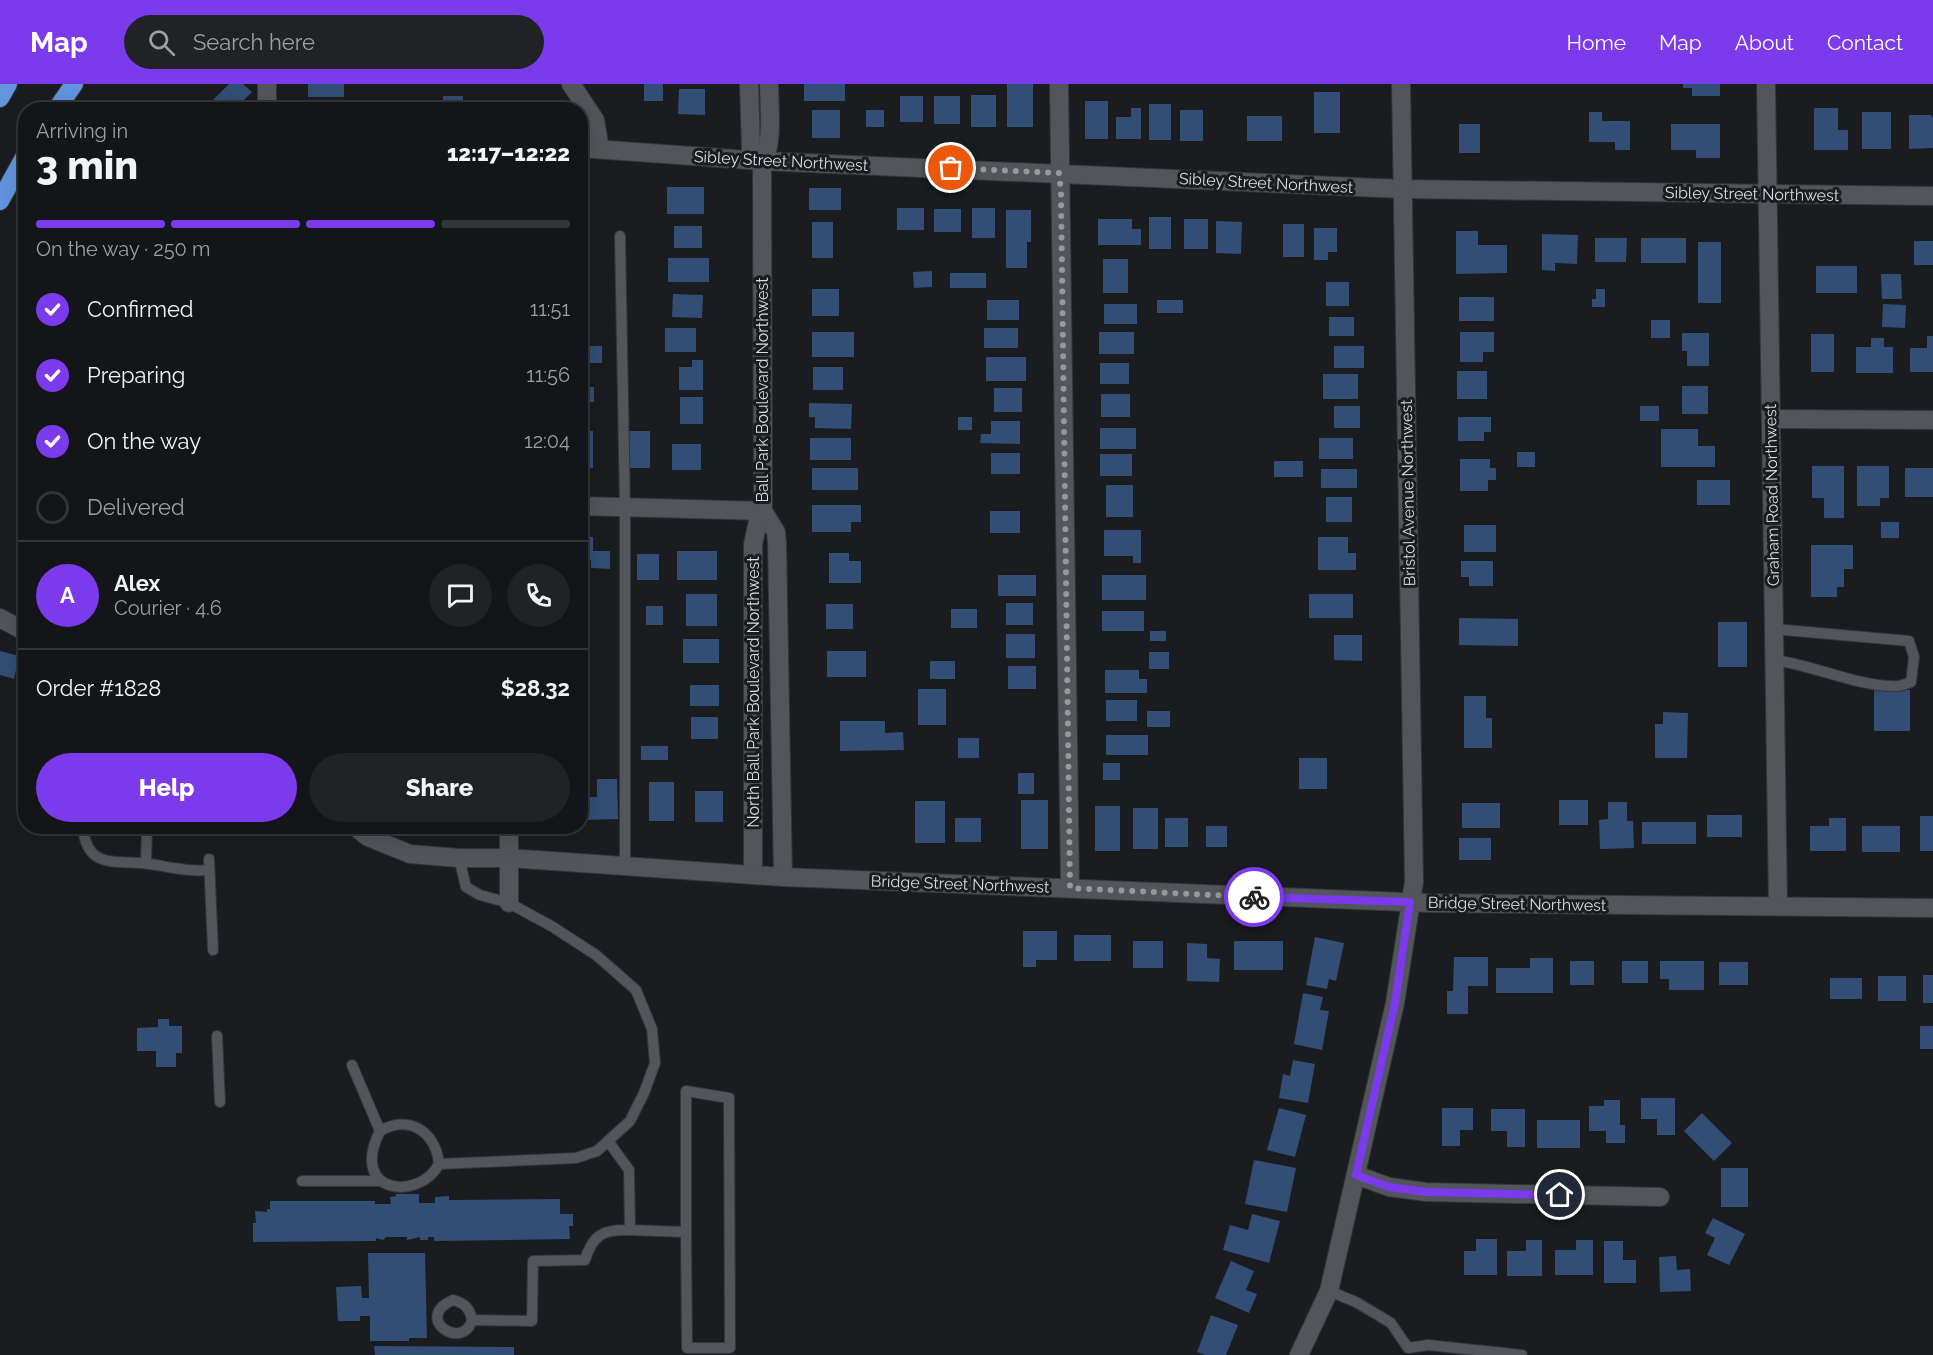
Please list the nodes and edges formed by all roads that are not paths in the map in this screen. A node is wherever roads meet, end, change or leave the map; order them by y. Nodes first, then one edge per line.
1 (8, 84) edge
2 (74, 84) edge
3 (267, 84) edge
4 (571, 84) edge
5 (749, 84) edge
6 (769, 84) edge
7 (1059, 84) edge
8 (1401, 84) edge
9 (1766, 84) edge
10 (0, 98) edge
11 (62, 102) edge
12 (267, 102) edge
13 (583, 102) edge
14 (588, 110) edge
15 (588, 148) edge
16 (600, 149) junction
17 (762, 161) junction
18 (18, 168) edge
19 (1059, 173) junction
20 (1402, 189) junction
21 (1767, 195) junction
22 (1933, 196) edge
23 (0, 201) edge
24 (620, 236) dead end
25 (1771, 419) junction
26 (1933, 420) edge
27 (588, 506) edge
28 (625, 507) junction
29 (763, 511) junction
30 (0, 618) edge
31 (18, 628) edge
32 (1774, 629) junction
33 (1774, 660) junction
34 (85, 834) edge
35 (147, 834) edge
36 (364, 834) edge
37 (509, 834) edge
38 (459, 858) junction
39 (509, 858) junction
40 (146, 863) junction
41 (625, 866) junction
42 (753, 875) junction
43 (783, 877) junction
44 (1070, 888) junction
45 (1410, 902) junction
46 (509, 903) junction
47 (1778, 906) junction
48 (1933, 908) edge
49 (213, 950) dead end
50 (217, 1036) dead end
51 (352, 1065) dead end
52 (220, 1102) dead end
53 (380, 1131) junction
54 (608, 1141) junction
55 (439, 1164) junction
56 (1356, 1175) junction
57 (302, 1181) dead end
58 (381, 1181) junction
59 (1660, 1197) dead end
60 (630, 1230) junction
61 (686, 1232) junction
62 (1329, 1291) junction
63 (472, 1320) dead end
64 (1407, 1351) edge
65 (1299, 1355) edge
66 (1522, 1355) edge

1 - 10 highway
2 - 11 highway
3 - 12 street
4 - 13 street
5 - 17 street, Ball Park Boulevard Northwest
6 - 17 street
7 - 19 street
8 - 20 street, Bristol Avenue Northwest
9 - 21 street, Graham Road Northwest
14 - 16 street
15 - 16 street, Sibley Street Northwest
16 - 17 street, Sibley Street Northwest
17 - 19 street, Sibley Street Northwest
17 - 29 street, Ball Park Boulevard Northwest
18 - 23 highway
19 - 20 street, Sibley Street Northwest
19 - 44 street
20 - 21 street, Sibley Street Northwest
20 - 45 street, Bristol Avenue Northwest
21 - 22 street, Sibley Street Northwest
21 - 25 street, Graham Road Northwest
24 - 28 lane
25 - 26 street
25 - 32 street, Graham Road Northwest
27 - 28 street
28 - 29 street
28 - 41 lane
29 - 42 street, North Ball Park Boulevard Northwest
29 - 43 street, Ball Park Boulevard Northwest
30 - 31 street
32 - 33 street, Graham Road Northwest
32 - 33 lane
33 - 47 street, Graham Road Northwest
34 - 40 lane
35 - 40 lane
36 - 38 street, Bridge Street Northwest
37 - 39 street
38 - 39 street, Bridge Street Northwest
38 - 46 lane
39 - 41 street, Bridge Street Northwest
39 - 46 street
40 - 49 lane
41 - 42 street, Bridge Street Northwest
42 - 43 street, Bridge Street Northwest
43 - 44 street, Bridge Street Northwest
44 - 45 street, Bridge Street Northwest
45 - 47 street, Bridge Street Northwest
45 - 56 street, Bristol Avenue Northwest
46 - 54 lane
47 - 48 street, Bridge Street Northwest
50 - 52 lane
51 - 53 lane
53 - 55 lane
53 - 58 lane
54 - 55 lane
54 - 60 lane
55 - 58 lane
56 - 59 street
56 - 62 street, Bristol Avenue Northwest
57 - 58 lane
60 - 61 lane
60 - 63 lane
61 - 61 lane
62 - 64 lane
62 - 65 street, Bristol Avenue Northwest
64 - 66 lane

